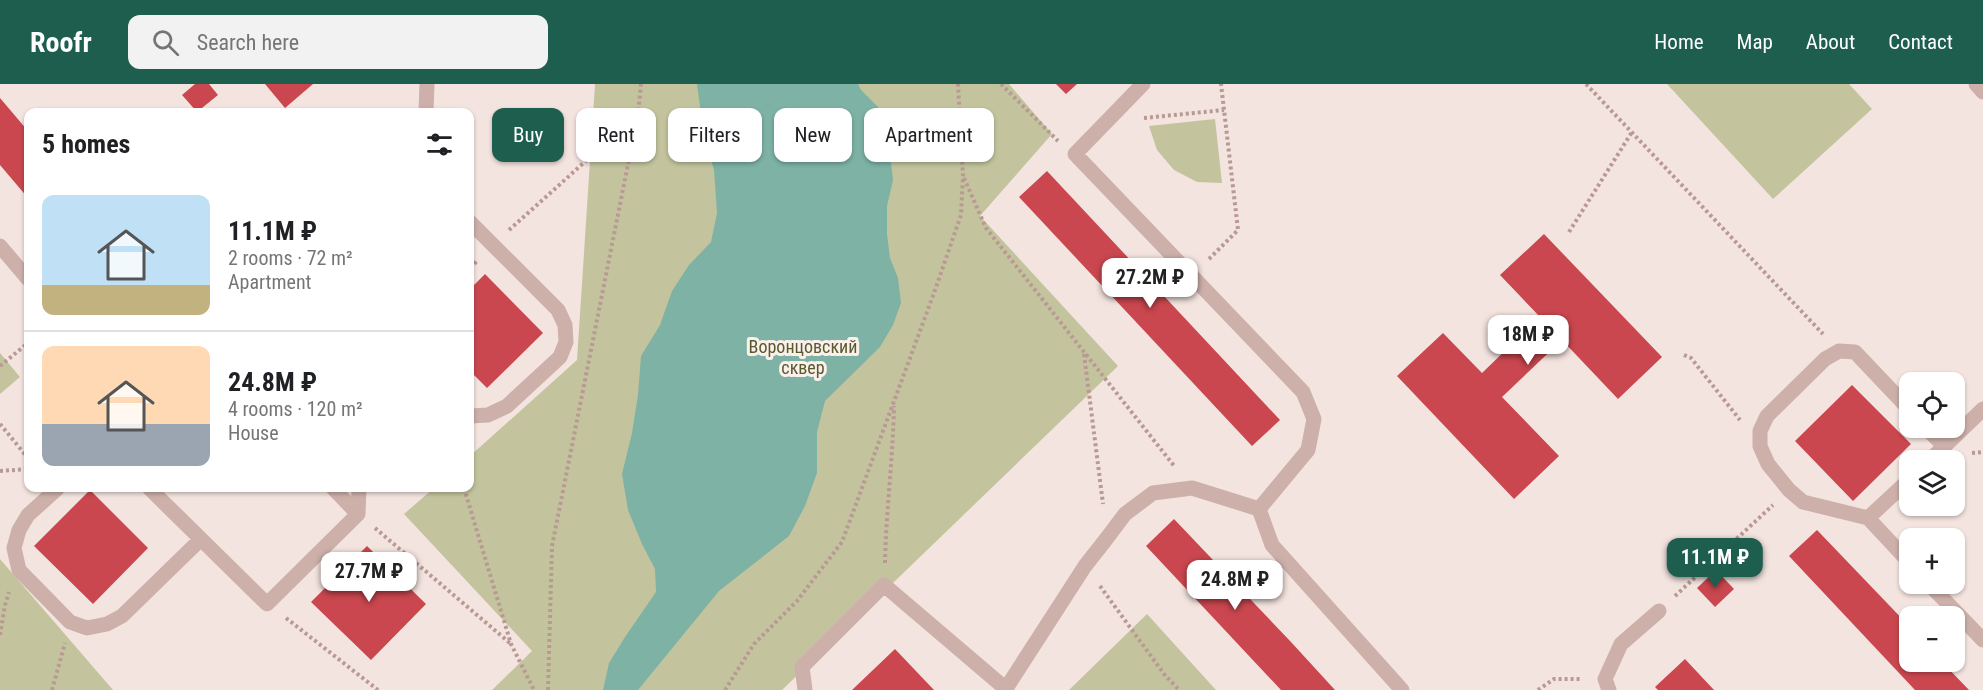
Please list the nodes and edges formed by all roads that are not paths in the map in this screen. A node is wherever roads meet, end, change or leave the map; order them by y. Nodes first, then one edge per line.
1 (427, 84) edge
2 (1143, 84) edge
3 (1976, 84) edge
4 (1983, 92) edge
5 (426, 108) edge
6 (474, 226) edge
7 (0, 246) edge
8 (24, 274) edge
9 (1899, 398) edge
10 (1983, 409) edge
11 (474, 416) edge
12 (1936, 438) edge
13 (1945, 447) junction
14 (1942, 450) edge
15 (1899, 489) edge
16 (54, 492) edge
17 (152, 492) edge
18 (337, 492) edge
19 (359, 492) edge
20 (1259, 509) junction
21 (358, 514) junction
22 (1868, 518) junction
23 (201, 539) junction
24 (1899, 551) edge
25 (1939, 594) edge
26 (1659, 611) road end
27 (1983, 640) edge
28 (1607, 685) edge
29 (806, 690) edge
30 (1006, 690) edge
31 (1402, 690) edge

1 - 5 lane
2 - 20 lane
3 - 4 lane
6 - 11 lane
7 - 8 lane
9 - 22 lane
10 - 13 lane
12 - 13 lane
13 - 14 lane
15 - 22 lane
16 - 23 lane
17 - 23 lane
18 - 21 lane
19 - 21 lane
20 - 30 lane
20 - 31 lane
21 - 23 lane
22 - 24 lane
25 - 27 lane
26 - 28 lane
29 - 30 lane

